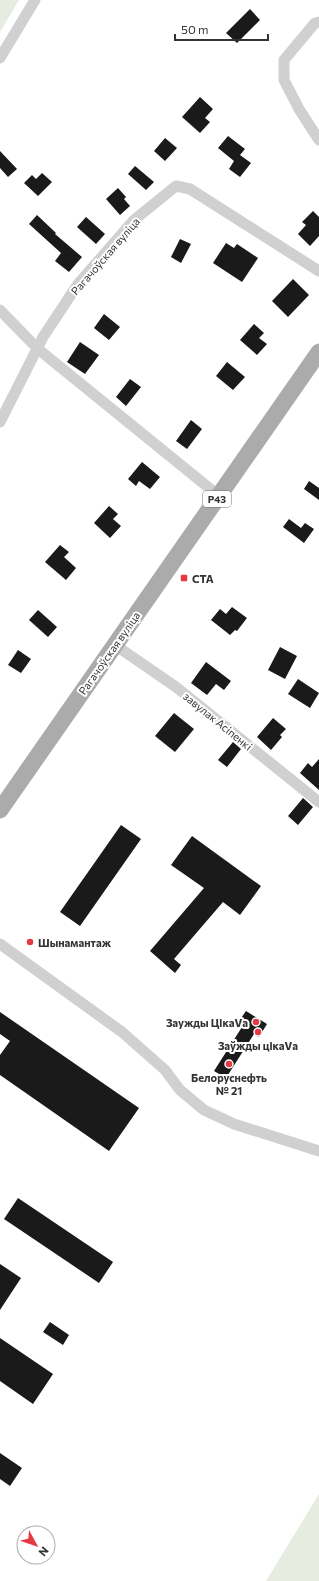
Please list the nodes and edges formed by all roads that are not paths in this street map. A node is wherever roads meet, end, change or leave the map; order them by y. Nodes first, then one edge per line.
1 (35, 0) edge
2 (319, 22) edge
3 (0, 58) edge
4 (319, 140) edge
5 (319, 271) edge
6 (0, 310) edge
7 (38, 349) junction
8 (319, 352) edge
9 (0, 422) edge
10 (219, 496) junction
11 (115, 645) junction
12 (319, 802) edge
13 (0, 810) edge
14 (0, 944) edge
15 (319, 1151) edge

1 - 3 street
2 - 4 street
5 - 7 street, Рагачоўская вуліца
6 - 7 street
7 - 9 street, Рагачоўская вуліца
7 - 10 street
8 - 10 main road, Рагачоўская вуліца / Р43
10 - 11 main road, Рагачоўская вуліца / Р43
11 - 12 street, завулак Асіпенкі
11 - 13 main road, Рагачоўская вуліца / Р43
14 - 15 street

